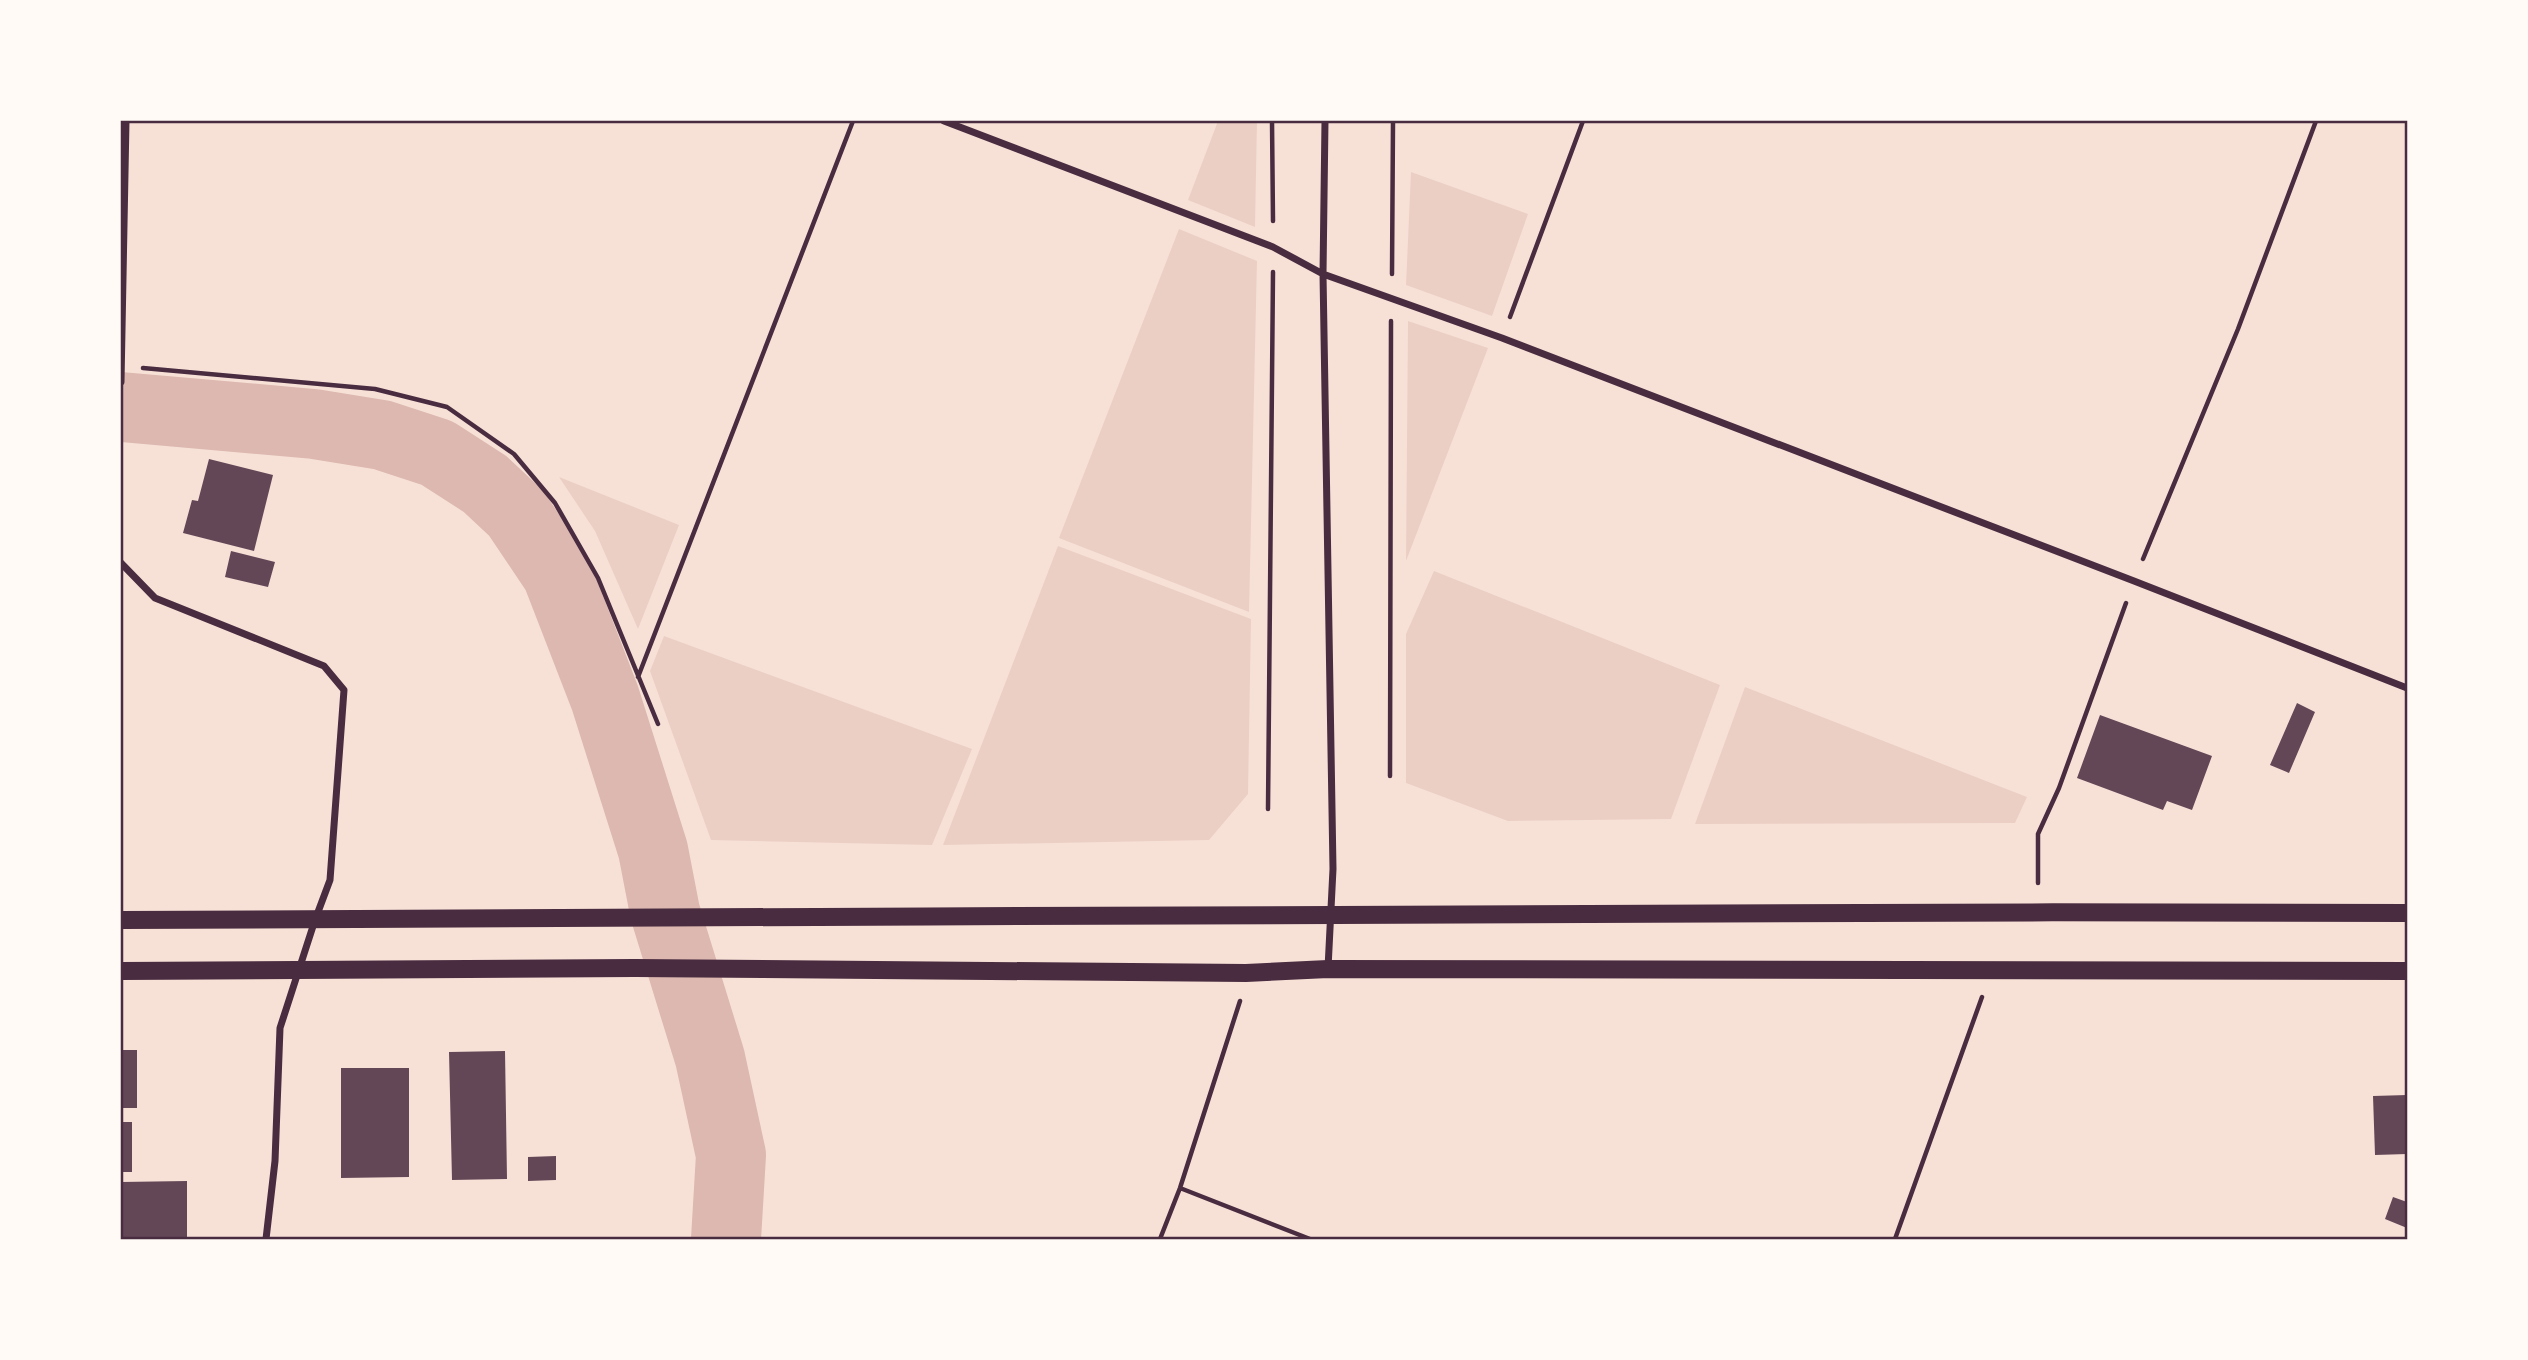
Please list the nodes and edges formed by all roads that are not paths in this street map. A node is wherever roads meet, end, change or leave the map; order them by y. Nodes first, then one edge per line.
1 (126, 121) edge
2 (944, 121) edge
3 (1325, 121) edge
4 (1323, 274) junction
5 (122, 366) edge
6 (121, 380) edge
7 (121, 563) edge
8 (2407, 688) edge
9 (2407, 913) edge
10 (1331, 914) junction
11 (121, 920) edge
12 (315, 920) junction
13 (1328, 969) junction
14 (121, 971) edge
15 (298, 971) junction
16 (2407, 971) edge
17 (265, 1239) edge

1 - 5 street
2 - 4 street
3 - 4 street
4 - 8 street
4 - 10 street
5 - 6 street
7 - 12 street
9 - 10 main road
10 - 12 main road
10 - 13 street
11 - 12 main road
12 - 15 street
13 - 15 main road
13 - 16 main road
14 - 15 main road
15 - 17 street

